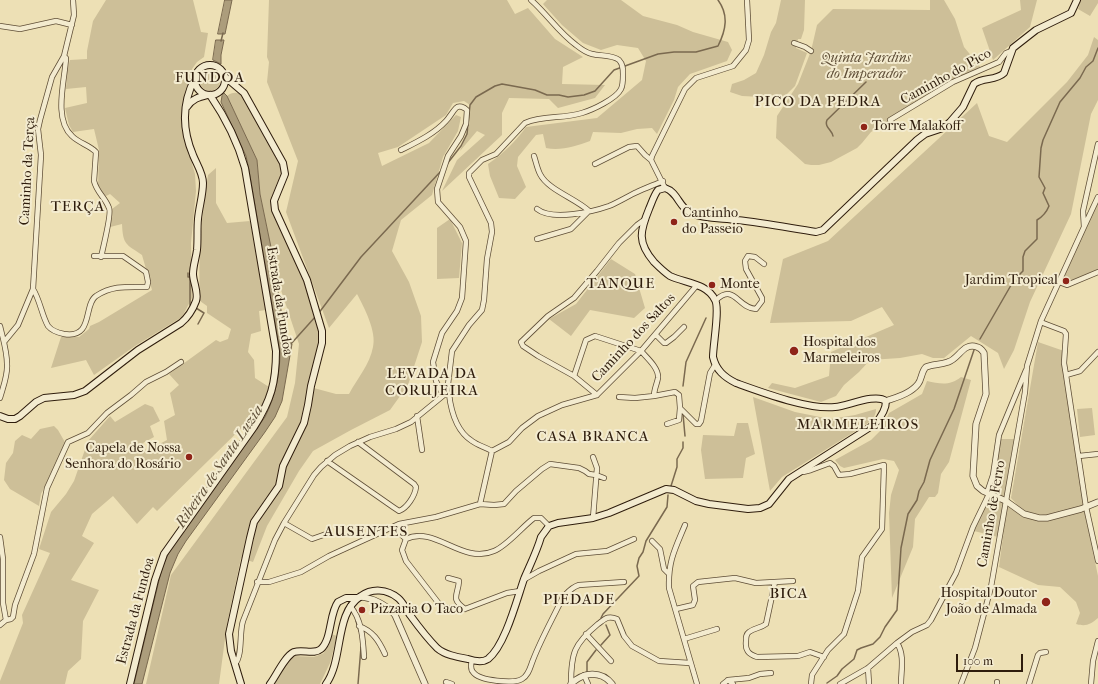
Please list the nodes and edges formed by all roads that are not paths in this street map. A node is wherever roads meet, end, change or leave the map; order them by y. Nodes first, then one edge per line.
1 (73, 0) edge
2 (531, 0) edge
3 (747, 0) edge
4 (1077, 0) edge
5 (72, 25) junction
6 (0, 26) edge
7 (794, 43) dead end
8 (811, 51) dead end
9 (1011, 51) junction
10 (64, 56) junction
11 (222, 73) junction
12 (195, 78) junction
13 (238, 88) junction
14 (220, 90) junction
15 (208, 95) junction
16 (218, 106) junction
17 (185, 112) junction
18 (890, 120) dead end
19 (1098, 144) edge
20 (402, 150) dead end
21 (534, 156) dead end
22 (651, 160) junction
23 (595, 164) dead end
24 (663, 181) junction
25 (665, 188) junction
26 (1098, 197) edge
27 (537, 209) dead end
28 (589, 211) junction
29 (1083, 213) junction
30 (1090, 215) junction
31 (644, 220) junction
32 (1084, 227) junction
33 (537, 239) dead end
34 (94, 256) dead end
35 (101, 257) junction
36 (764, 264) dead end
37 (1098, 272) edge
38 (1059, 282) junction
39 (697, 285) junction
40 (33, 289) junction
41 (716, 300) junction
42 (1041, 320) junction
43 (684, 326) dead end
44 (0, 328) edge
45 (656, 335) junction
46 (4, 342) junction
47 (642, 351) junction
48 (1098, 352) edge
49 (181, 362) dead end
50 (715, 365) junction
51 (1027, 366) junction
52 (1066, 375) junction
53 (574, 376) junction
54 (1018, 390) junction
55 (1025, 392) junction
56 (445, 394) junction
57 (597, 395) junction
58 (654, 396) junction
59 (619, 397) dead end
60 (0, 398) edge
61 (886, 401) junction
62 (680, 408) junction
63 (0, 416) edge
64 (417, 416) junction
65 (667, 424) dead end
66 (358, 442) junction
67 (422, 450) dead end
68 (492, 451) junction
69 (1098, 454) edge
70 (1079, 456) junction
71 (594, 457) dead end
72 (327, 460) junction
73 (799, 472) junction
74 (596, 475) junction
75 (604, 478) dead end
76 (988, 493) junction
77 (1006, 501) junction
78 (1098, 502) edge
79 (480, 504) junction
80 (1086, 507) junction
81 (593, 518) junction
82 (284, 523) junction
83 (685, 525) dead end
84 (549, 526) junction
85 (393, 527) junction
86 (329, 533) dead end
87 (0, 537) edge
88 (406, 539) junction
89 (634, 539) dead end
90 (652, 541) dead end
91 (1, 559) edge
92 (1098, 561) edge
93 (668, 573) junction
94 (448, 578) dead end
95 (524, 579) junction
96 (793, 581) dead end
97 (257, 582) junction
98 (624, 582) dead end
99 (775, 582) junction
100 (520, 591) junction
101 (358, 597) junction
102 (350, 606) junction
103 (465, 609) junction
104 (676, 609) junction
105 (6, 620) junction
106 (0, 625) edge
107 (359, 626) junction
108 (717, 629) dead end
109 (586, 634) junction
110 (684, 639) junction
111 (1098, 641) edge
112 (897, 643) junction
113 (1046, 652) dead end
114 (385, 654) dead end
115 (364, 657) dead end
116 (824, 657) junction
117 (472, 660) junction
118 (610, 661) dead end
119 (690, 663) junction
120 (235, 664) junction
121 (868, 668) junction
122 (771, 674) dead end
123 (584, 675) junction
124 (482, 678) junction
125 (728, 680) junction
126 (446, 682) dead end
127 (239, 683) edge
128 (130, 684) edge
129 (270, 684) edge
130 (326, 684) edge
131 (425, 684) edge
132 (452, 684) edge
133 (481, 684) edge
134 (571, 684) edge
135 (588, 684) edge
136 (612, 684) edge
137 (697, 684) edge
138 (723, 684) edge
139 (733, 684) edge
140 (811, 684) edge
141 (840, 684) edge
142 (869, 684) edge
143 (900, 684) edge
144 (961, 684) edge
145 (1030, 684) edge
146 (1091, 684) edge

1 - 5 street, Caminho da Terça
2 - 56 street
3 - 22 street
4 - 9 main road
5 - 6 street
5 - 10 street, Caminho da Terça
7 - 8 street
9 - 18 street, Caminho do Pico
9 - 25 main road
10 - 35 street
10 - 40 street, Caminho da Terça
11 - 12 main road
11 - 13 main road
11 - 14 main road
12 - 15 main road
12 - 17 main road
13 - 14 main road
13 - 120 main road
14 - 15 main road
14 - 16 main road
15 - 16 main road, Estrada da Fundoa
15 - 17 main road
16 - 128 main road, Estrada da Fundoa
17 - 63 main road
19 - 29 street, Caminho de Ferro
20 - 56 street
21 - 28 street
22 - 23 street
22 - 24 street
24 - 25 street
24 - 28 street
25 - 31 main road
26 - 30 street
27 - 28 street
28 - 33 street
29 - 30 street
29 - 32 street, Caminho de Ferro
30 - 32 street
31 - 39 main road
31 - 53 street
32 - 38 street, Caminho de Ferro
34 - 35 street
35 - 40 street
36 - 41 street
37 - 38 street
38 - 42 street, Caminho de Ferro
39 - 41 main road
39 - 45 street, Caminho dos Saltos
40 - 46 street, Caminho da Terça
41 - 50 main road
42 - 51 street, Caminho de Ferro
42 - 52 street
43 - 45 street
44 - 46 street
45 - 47 street, Caminho dos Saltos
46 - 60 street
47 - 53 street
47 - 57 street, Caminho dos Saltos
47 - 58 street
48 - 52 street
49 - 105 street
50 - 61 main road
50 - 62 street
51 - 54 street
51 - 55 street, Caminho de Ferro
52 - 70 street
53 - 57 street
54 - 55 street
54 - 76 street
55 - 77 street, Caminho de Ferro
56 - 64 street
56 - 68 street
57 - 68 street, Caminho dos Saltos
58 - 59 street
58 - 62 street
61 - 73 main road
61 - 76 street
62 - 65 street
64 - 66 street
64 - 67 street
66 - 72 street
66 - 72 street
68 - 79 street
69 - 70 street
70 - 80 street
71 - 74 street
72 - 82 street
73 - 81 main road
73 - 116 street
74 - 75 street
74 - 79 street
74 - 81 street
76 - 77 street
76 - 112 street
77 - 80 street
77 - 144 street, Caminho de Ferro
78 - 80 street
79 - 85 street
80 - 92 street
81 - 84 main road
82 - 86 street
82 - 97 street
83 - 93 street
84 - 88 street
84 - 95 main road
85 - 88 street
85 - 97 street
87 - 91 street
88 - 103 street
89 - 95 street
90 - 93 street
91 - 105 street
93 - 104 street
94 - 103 street
95 - 100 main road
96 - 99 street
97 - 120 street
98 - 124 street
99 - 104 street
99 - 116 street
100 - 103 street
100 - 117 main road
101 - 102 main road
101 - 117 main road
101 - 129 main road
101 - 131 street
102 - 107 street
102 - 130 main road
104 - 110 street
105 - 106 street
107 - 114 street
107 - 115 street
108 - 110 street
109 - 118 street
109 - 119 street
109 - 134 street
110 - 119 street
111 - 146 street
112 - 121 street
112 - 143 street
113 - 145 street
116 - 140 street
117 - 124 street
119 - 137 street
120 - 127 main road
121 - 141 street
121 - 142 street
122 - 125 street
123 - 134 street
123 - 135 street
123 - 136 street
124 - 133 street
125 - 138 street
125 - 139 street
126 - 132 street

